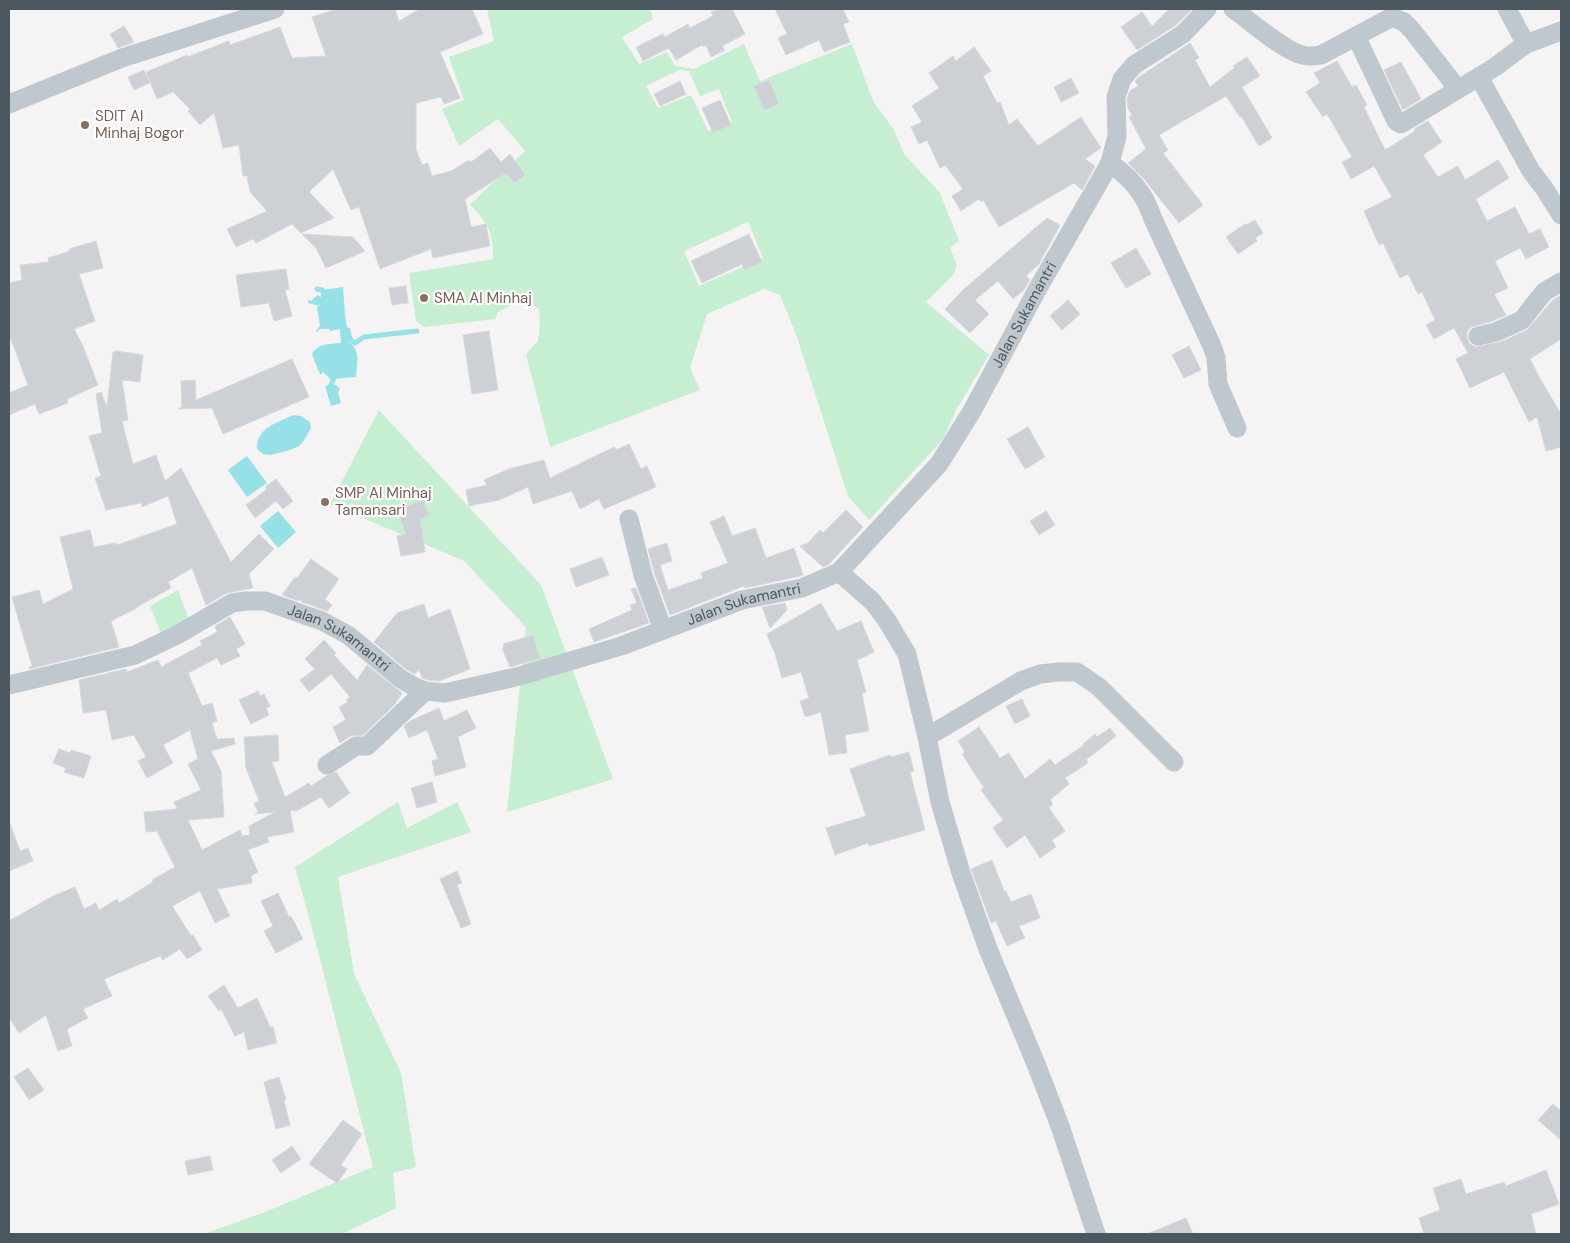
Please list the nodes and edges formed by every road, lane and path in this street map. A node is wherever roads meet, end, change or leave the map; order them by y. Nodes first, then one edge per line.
1 (275, 9) edge
2 (1207, 9) edge
3 (1233, 9) edge
4 (1507, 9) edge
5 (1561, 31) edge
6 (1356, 36) junction
7 (1526, 44) junction
8 (1479, 77) junction
9 (1458, 89) junction
10 (9, 104) edge
11 (1110, 163) junction
12 (1561, 215) edge
13 (1561, 282) edge
14 (1478, 336) dead end
15 (1237, 428) dead end
16 (629, 519) dead end
17 (839, 572) junction
18 (663, 630) junction
19 (9, 685) edge
20 (425, 691) junction
21 (927, 737) junction
22 (1174, 762) dead end
23 (327, 765) dead end
24 (1096, 1234) edge

1 - 10 street
2 - 11 street, Jalan Sukamantri
3 - 6 street
4 - 7 street
5 - 7 street
6 - 9 street
6 - 9 street
7 - 8 street
8 - 9 street
8 - 12 street
11 - 15 street
11 - 17 street, Jalan Sukamantri
13 - 14 street
16 - 18 street
17 - 18 street, Jalan Sukamantri
17 - 21 street
18 - 20 street, Jalan Sukamantri
19 - 20 street, Jalan Sukamantri
20 - 23 street
21 - 22 street
21 - 24 street

